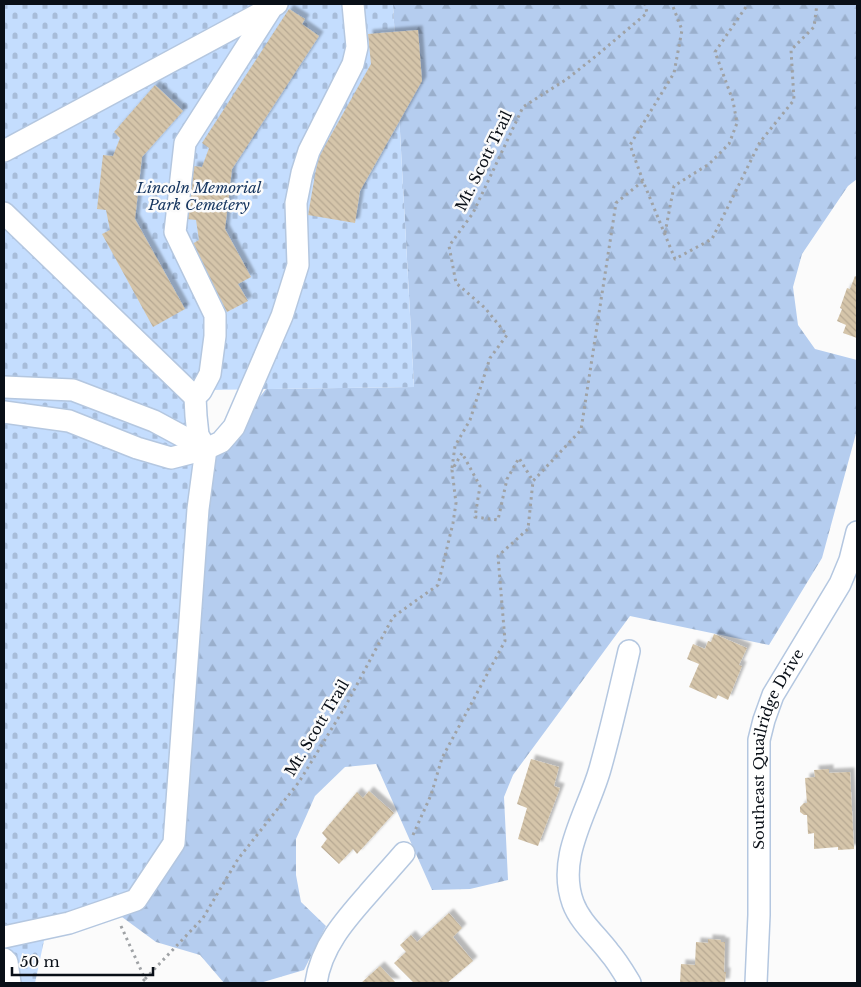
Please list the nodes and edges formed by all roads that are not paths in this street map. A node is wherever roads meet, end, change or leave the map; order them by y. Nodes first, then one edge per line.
1 (353, 4) edge
2 (274, 5) edge
3 (4, 151) edge
4 (4, 213) edge
5 (4, 387) edge
6 (195, 397) junction
7 (4, 412) edge
8 (206, 449) junction
9 (857, 532) edge
10 (629, 651) dead end
11 (404, 853) road end
12 (4, 937) edge
13 (4, 959) edge
14 (10, 983) edge
15 (316, 983) edge
16 (630, 983) edge
17 (756, 983) edge

1 - 8 street
2 - 3 street
2 - 6 street
4 - 6 street
5 - 8 street
6 - 8 street
7 - 8 street
8 - 12 street
9 - 17 street, Southeast Quailridge Drive
10 - 16 street
11 - 15 street
13 - 14 street

